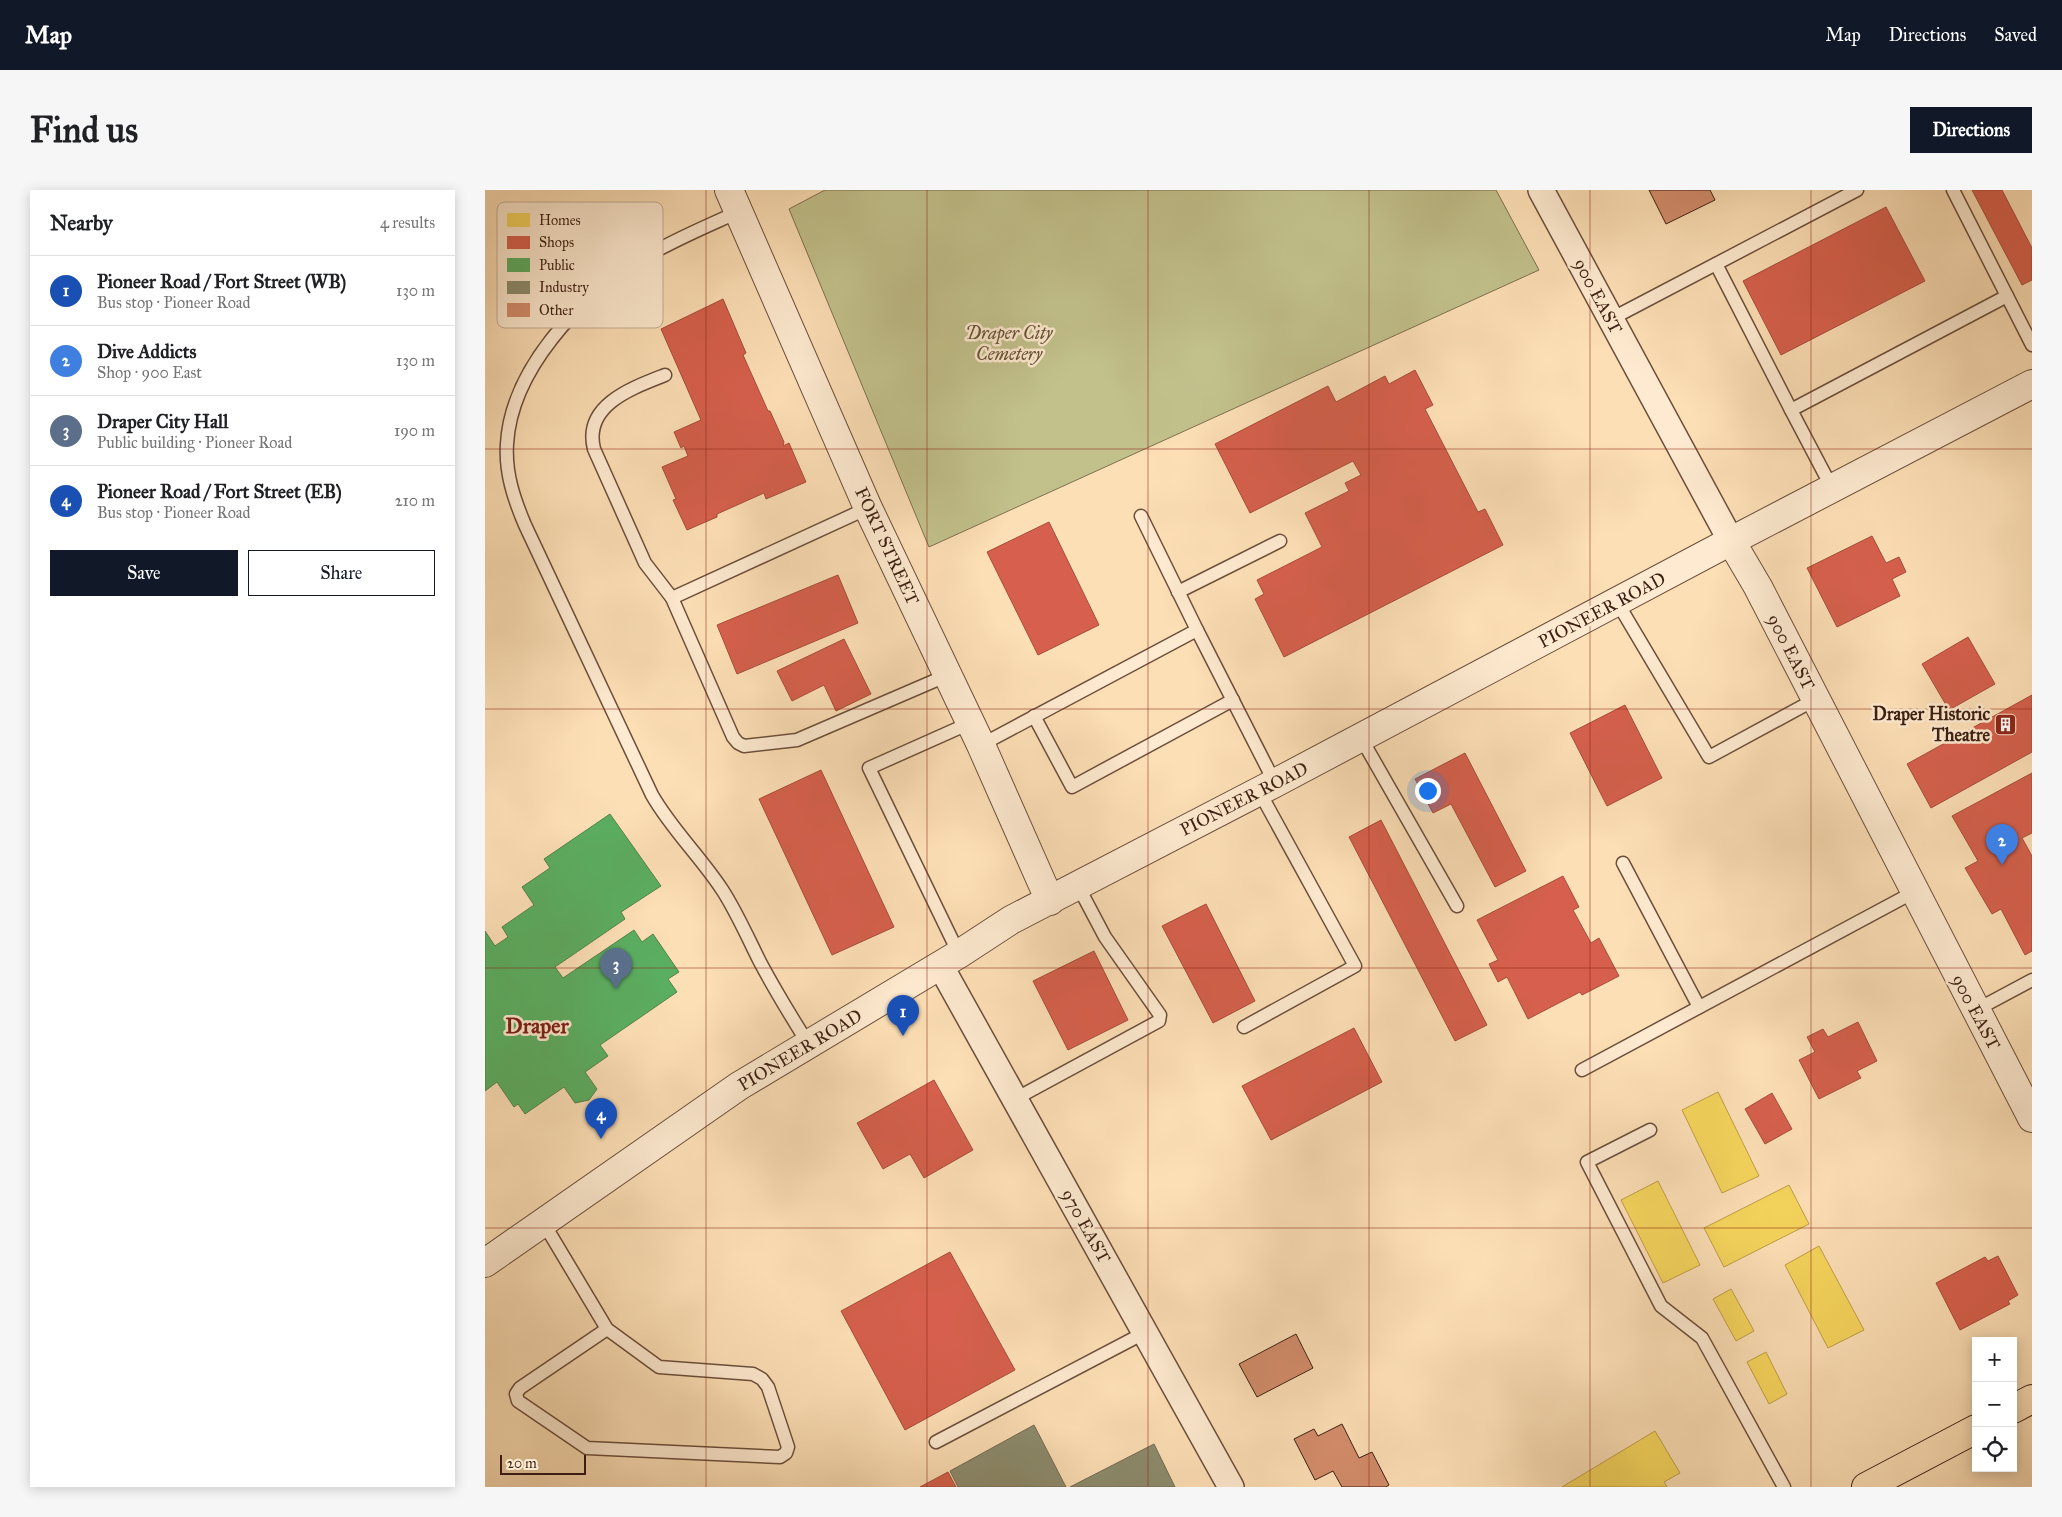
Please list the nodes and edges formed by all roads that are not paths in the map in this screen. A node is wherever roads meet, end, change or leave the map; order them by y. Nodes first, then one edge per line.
1 (1541, 190) edge
2 (1857, 190) edge
3 (1953, 190) edge
4 (734, 201) edge
5 (663, 247) edge
6 (1716, 264) junction
7 (2007, 296) junction
8 (1611, 319) junction
9 (562, 328) edge
10 (2032, 345) edge
11 (665, 375) dead end
12 (2032, 384) edge
13 (1791, 410) junction
14 (1832, 488) junction
15 (868, 508) junction
16 (1141, 516) dead end
17 (1280, 541) dead end
18 (1731, 541) junction
19 (1179, 592) junction
20 (672, 598) junction
21 (1617, 602) junction
22 (1197, 630) junction
23 (948, 675) junction
24 (1815, 699) junction
25 (1233, 700) junction
26 (1034, 716) junction
27 (976, 734) junction
28 (1361, 738) junction
29 (1267, 787) junction
30 (1623, 863) dead end
31 (1078, 886) junction
32 (1914, 892) junction
33 (1050, 901) junction
34 (1457, 906) dead end
35 (950, 960) junction
36 (2032, 980) edge
37 (1699, 1007) junction
38 (1975, 1010) junction
39 (1244, 1028) dead end
40 (809, 1045) junction
41 (1582, 1070) dead end
42 (1015, 1098) junction
43 (2032, 1118) edge
44 (1650, 1130) dead end
45 (543, 1222) junction
46 (485, 1263) edge
47 (607, 1329) junction
48 (1146, 1332) junction
49 (2032, 1399) edge
50 (2017, 1407) edge
51 (1972, 1430) edge
52 (936, 1442) dead end
53 (1231, 1487) edge
54 (1784, 1487) edge
55 (1866, 1487) edge

1 - 8 street, 900 EAST
2 - 6 lane
3 - 7 lane
4 - 5 lane
4 - 15 street, FORT STREET
6 - 8 lane
6 - 13 lane
7 - 10 lane
7 - 13 lane
8 - 18 street, 900 EAST
9 - 40 lane
11 - 20 lane
12 - 14 street, PIONEER ROAD
13 - 14 lane
14 - 18 street, PIONEER ROAD
15 - 20 lane
15 - 23 street, FORT STREET
16 - 19 lane
17 - 19 lane
18 - 21 street, PIONEER ROAD
18 - 24 street, 900 EAST
19 - 22 lane
20 - 23 lane
21 - 24 lane
21 - 28 street, PIONEER ROAD
22 - 25 lane
22 - 26 lane
23 - 27 street, FORT STREET
24 - 32 street, 900 EAST
25 - 26 lane
25 - 29 lane
26 - 27 lane
27 - 33 street, FORT STREET
27 - 35 lane
28 - 29 street, PIONEER ROAD
28 - 34 lane
29 - 31 street, PIONEER ROAD
29 - 39 lane
30 - 37 lane
31 - 33 street, PIONEER ROAD
31 - 42 lane
32 - 37 lane
32 - 38 street, 900 EAST
33 - 35 street, PIONEER ROAD
35 - 40 street, PIONEER ROAD
35 - 42 street, 970 EAST
36 - 38 lane
37 - 41 lane
38 - 43 street, 900 EAST
40 - 45 street, PIONEER ROAD
42 - 48 street, 970 EAST
44 - 54 lane
45 - 46 street, PIONEER ROAD
45 - 47 lane
47 - 47 lane
48 - 52 lane
48 - 53 street, 970 EAST
49 - 50 main road
51 - 55 main road

